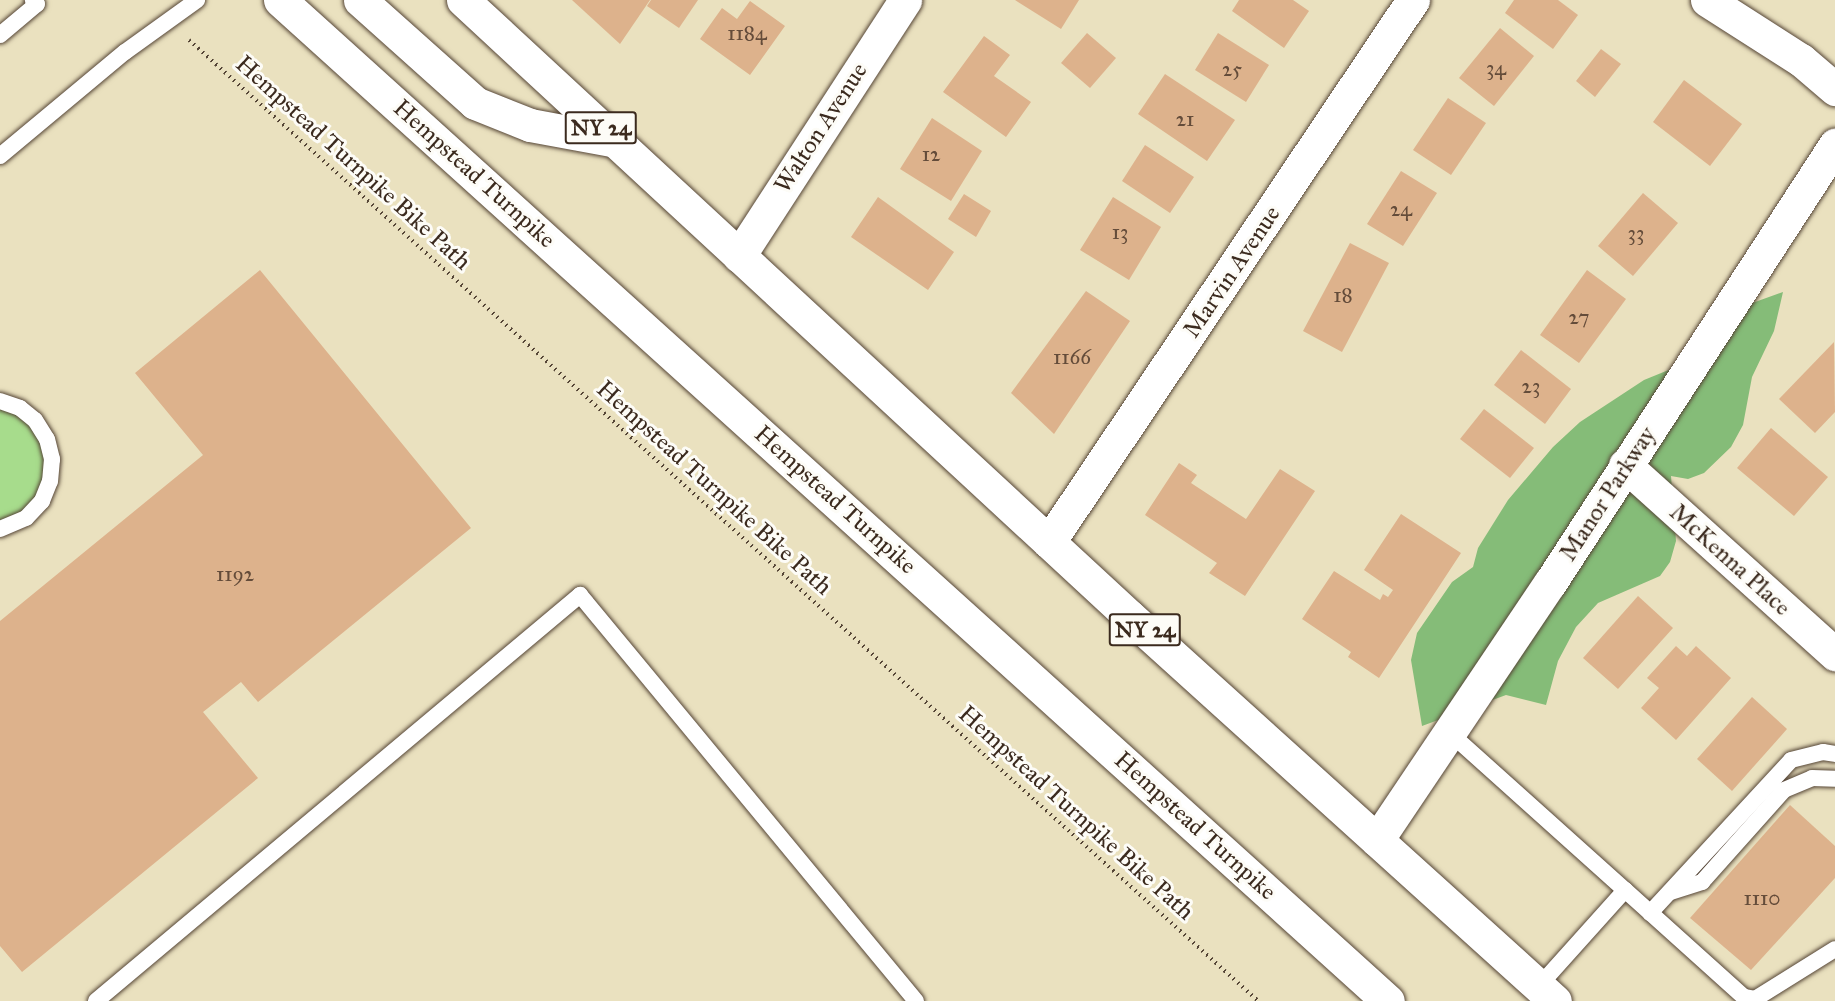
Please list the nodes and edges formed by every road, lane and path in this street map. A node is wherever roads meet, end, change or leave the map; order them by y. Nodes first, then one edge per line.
1 (33, 0) edge
2 (197, 0) edge
3 (280, 0) edge
4 (360, 0) edge
5 (463, 0) edge
6 (905, 0) edge
7 (1413, 0) edge
8 (1707, 0) edge
9 (167, 22) junction
10 (0, 35) edge
11 (1835, 89) edge
12 (616, 141) junction
13 (1835, 145) edge
14 (0, 156) edge
15 (739, 256) junction
16 (0, 401) edge
17 (1625, 465) junction
18 (0, 529) edge
19 (1049, 542) junction
20 (1835, 654) edge
21 (1450, 734) junction
22 (1835, 754) edge
23 (1835, 779) edge
24 (1377, 840) junction
25 (1625, 890) junction
26 (1669, 893) junction
27 (1650, 913) junction
28 (1306, 927) junction
29 (1835, 949) edge
30 (1547, 994) edge
31 (96, 1001) edge
32 (916, 1001) edge
33 (1258, 1001) edge
34 (1355, 1001) edge
35 (1388, 1001) edge

1 - 10 lane
2 - 9 lane
3 - 28 main road, Hempstead Turnpike
4 - 12 main road
5 - 12 main road, NY 24
6 - 15 main road, Walton Avenue
7 - 19 main road, Marvin Avenue
8 - 11 main road
9 - 14 lane
9 - 33 path, Hempstead Turnpike Bike Path
12 - 15 main road, NY 24
13 - 17 main road, Manor Parkway
15 - 19 main road, NY 24
16 - 18 lane
17 - 20 main road, McKenna Place
17 - 21 main road, Manor Parkway
19 - 24 main road, NY 24
21 - 24 main road, Manor Parkway
21 - 25 lane
22 - 26 lane
23 - 26 lane
24 - 30 main road, NY 24
25 - 27 lane
25 - 30 lane
26 - 27 lane
27 - 29 lane
28 - 34 main road
28 - 35 main road, Hempstead Turnpike
31 - 32 lane

